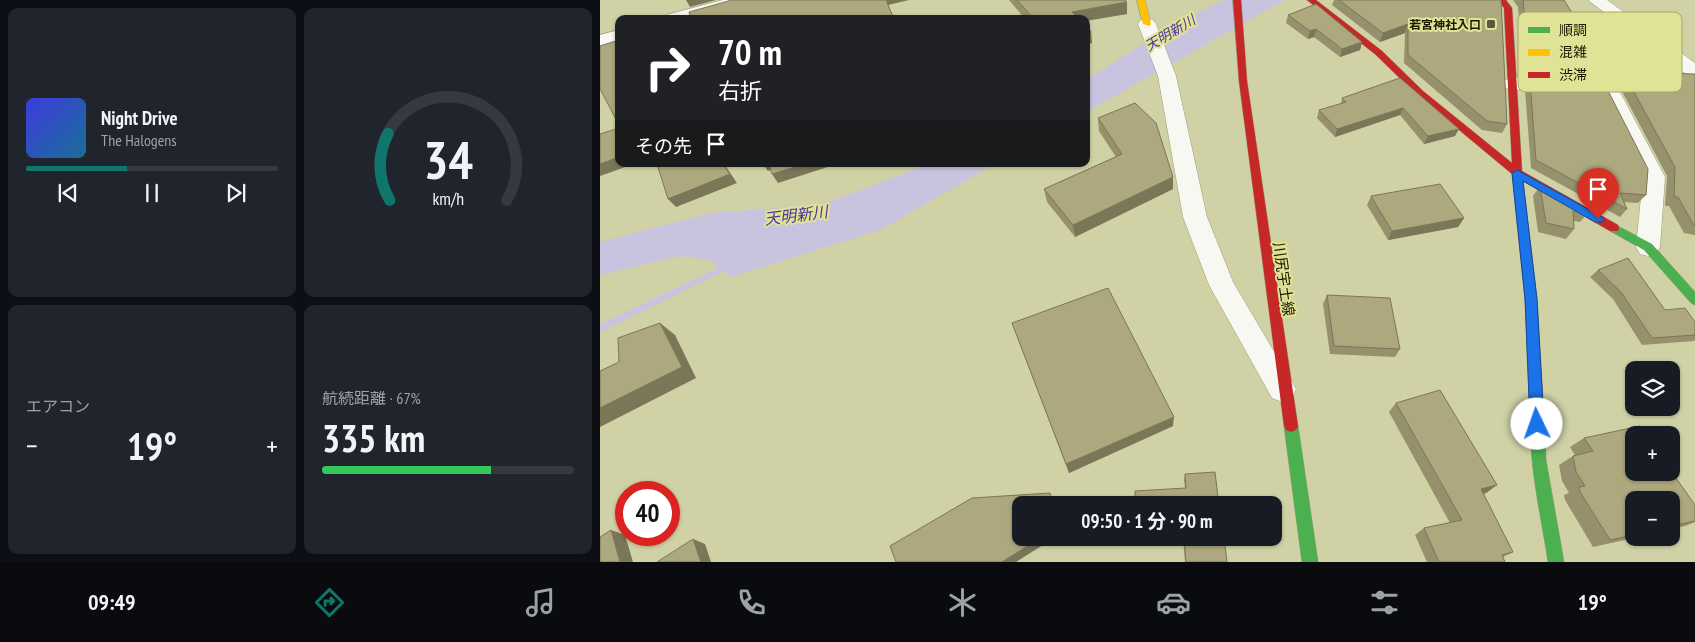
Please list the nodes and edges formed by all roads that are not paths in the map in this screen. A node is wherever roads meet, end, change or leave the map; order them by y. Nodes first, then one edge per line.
1 (742, 0) edge
2 (1142, 0) edge
3 (1237, 0) edge
4 (1311, 0) edge
5 (1502, 0) edge
6 (1596, 0) edge
7 (1613, 12) edge
8 (687, 15) edge
9 (1147, 24) joint
10 (615, 36) edge
11 (600, 41) edge
12 (1518, 83) edge
13 (1512, 84) junction
14 (1611, 92) edge
15 (1517, 173) junction
16 (1648, 247) junction
17 (1695, 300) edge
18 (1285, 394) junction
19 (1310, 562) edge
20 (1556, 562) edge

1 - 8 street
2 - 9 street
3 - 18 street, 川尻宇土線
4 - 15 street
5 - 13 street
6 - 7 street
9 - 18 street
10 - 11 street
12 - 13 street
13 - 15 street
14 - 16 street
15 - 16 street
15 - 20 street
16 - 17 street
18 - 19 street, 川尻宇土線

